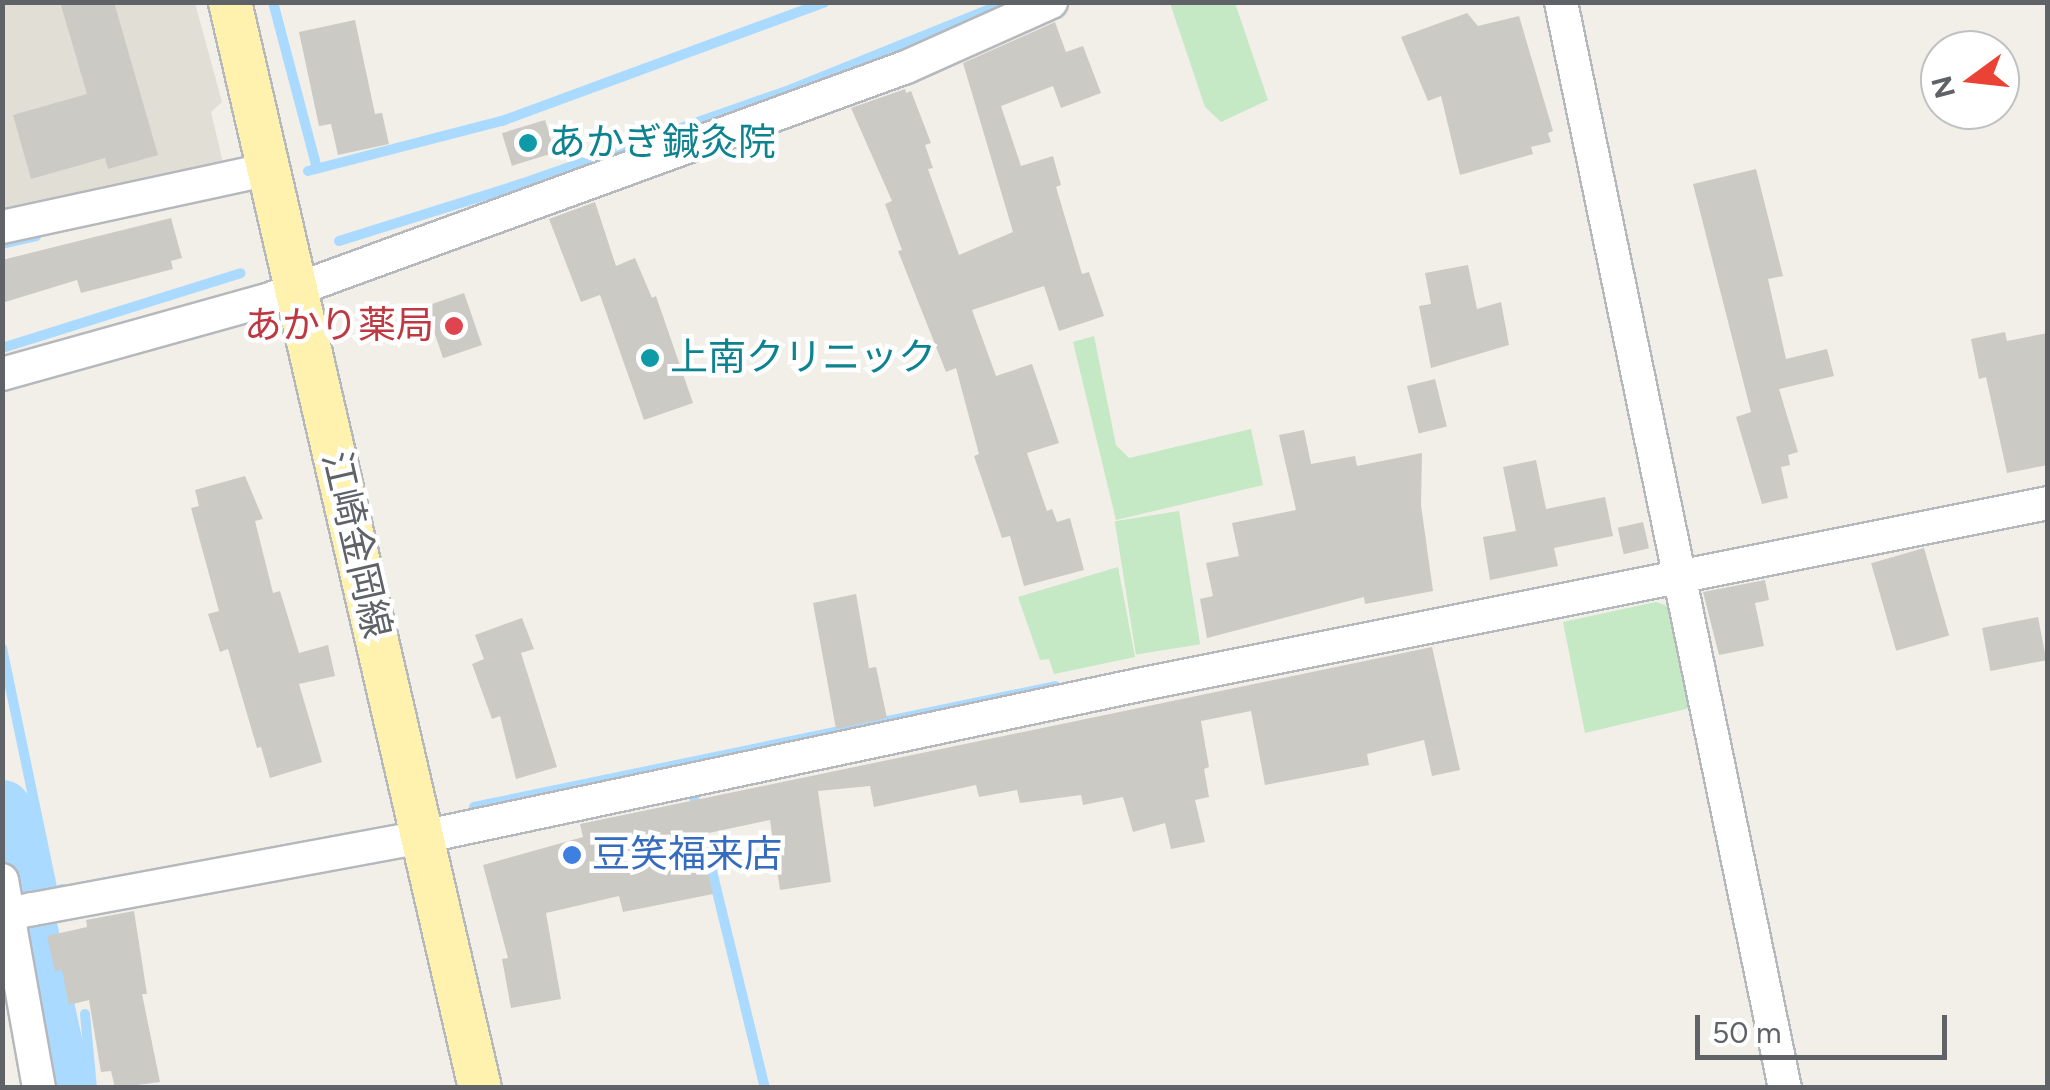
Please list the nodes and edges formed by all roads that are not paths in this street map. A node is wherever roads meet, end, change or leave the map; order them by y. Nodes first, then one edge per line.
1 (230, 2) edge
2 (1052, 2) edge
3 (1561, 2) edge
4 (270, 170) junction
5 (2, 227) edge
6 (297, 288) junction
7 (2, 374) edge
8 (2048, 504) edge
9 (1675, 569) junction
10 (422, 838) junction
11 (2, 880) edge
12 (15, 916) edge
13 (38, 1088) edge
14 (480, 1088) edge
15 (1784, 1088) edge

1 - 4 main road, 江崎金岡線
2 - 6 street
3 - 9 street
4 - 5 street
4 - 6 main road, 江崎金岡線
6 - 7 street
6 - 10 main road, 江崎金岡線
8 - 9 street
9 - 10 street
9 - 15 street
10 - 12 street
10 - 14 main road, 江崎金岡線
11 - 12 street
12 - 13 street

